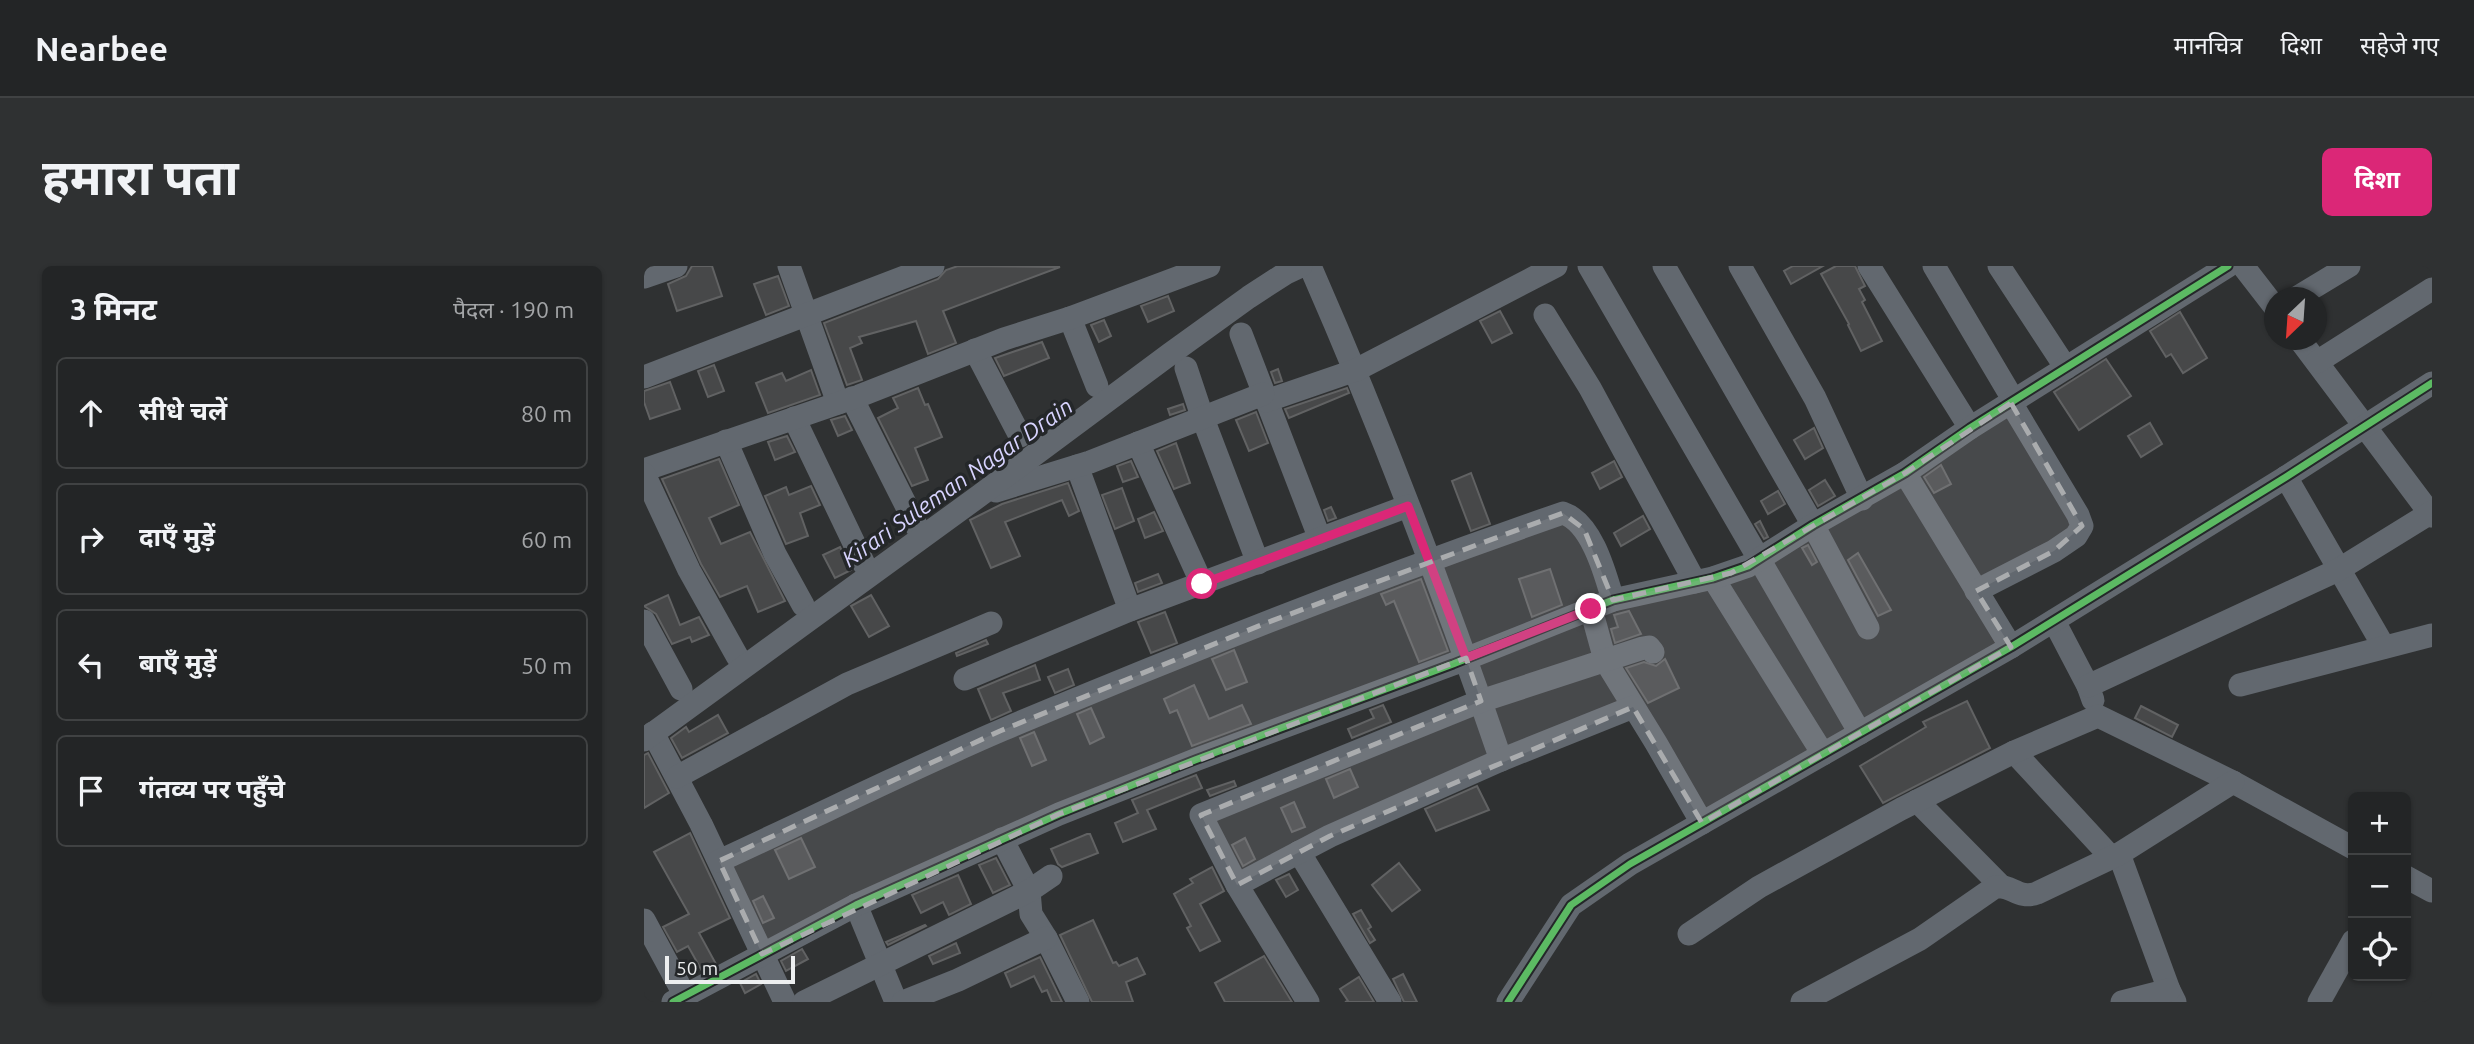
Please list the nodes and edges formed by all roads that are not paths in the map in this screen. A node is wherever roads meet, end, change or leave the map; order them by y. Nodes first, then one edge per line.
1 (789, 266) edge
2 (933, 266) edge
3 (1209, 266) edge
4 (1301, 266) edge
5 (1310, 266) edge
6 (1556, 266) edge
7 (1589, 266) edge
8 (1664, 266) edge
9 (1740, 266) edge
10 (1869, 266) edge
11 (1934, 266) edge
12 (1999, 266) edge
13 (2228, 266) edge
14 (2243, 266) edge
15 (2349, 266) edge
16 (2314, 287) edge
17 (2432, 289) edge
18 (2264, 293) edge
19 (807, 314) junction
20 (1545, 316) dead end
21 (1070, 318) junction
22 (1241, 334) dead end
23 (975, 350) junction
24 (2308, 350) edge
25 (2317, 362) junction
26 (1186, 368) dead end
27 (2066, 369) junction
28 (1356, 370) junction
29 (644, 377) edge
30 (2432, 383) edge
31 (1097, 386) dead end
32 (1265, 398) junction
33 (845, 400) junction
34 (2013, 402) junction
35 (1202, 416) junction
36 (794, 418) junction
37 (1970, 428) junction
38 (2365, 428) junction
39 (1020, 436) dead end
40 (726, 441) junction
41 (1138, 443) junction
42 (1077, 466) junction
43 (644, 472) edge
44 (1905, 473) junction
45 (2286, 477) junction
46 (979, 496) junction
47 (1862, 499) junction
48 (1408, 506) junction
49 (2431, 514) edge
50 (1812, 525) junction
51 (917, 527) dead end
52 (1320, 539) junction
53 (1758, 559) junction
54 (1430, 560) junction
55 (1258, 563) junction
56 (864, 564) dead end
57 (2338, 570) junction
58 (1704, 580) junction
59 (1202, 584) junction
60 (1976, 591) junction
61 (1613, 600) junction
62 (803, 606) dead end
63 (1591, 609) junction
64 (1130, 610) junction
65 (644, 621) edge
66 (2054, 621) junction
67 (991, 623) dead end
68 (1868, 628) dead end
69 (2432, 635) edge
70 (2011, 647) junction
71 (2384, 647) junction
72 (1653, 652) dead end
73 (737, 656) dead end
74 (1466, 658) junction
75 (1605, 660) junction
76 (965, 680) dead end
77 (2240, 685) dead end
78 (2088, 686) junction
79 (681, 689) dead end
80 (1481, 701) junction
81 (1633, 707) junction
82 (2098, 716) junction
83 (1860, 733) junction
84 (649, 736) edge
85 (2014, 752) junction
86 (1823, 754) junction
87 (1501, 760) junction
88 (677, 777) junction
89 (2232, 782) junction
90 (1917, 801) junction
91 (1702, 823) junction
92 (1002, 839) junction
93 (2348, 845) edge
94 (1299, 852) junction
95 (2115, 855) junction
96 (719, 861) junction
97 (1051, 876) dead end
98 (2411, 880) edge
99 (1237, 885) junction
100 (2001, 886) junction
101 (1028, 891) junction
102 (2432, 891) edge
103 (856, 905) junction
104 (644, 920) edge
105 (1689, 934) dead end
106 (1046, 938) junction
107 (2348, 951) edge
108 (762, 954) junction
109 (881, 963) junction
110 (2172, 996) edge
111 (679, 999) edge
112 (785, 1002) edge
113 (804, 1002) edge
114 (897, 1002) edge
115 (903, 1002) edge
116 (1078, 1002) edge
117 (1308, 1002) edge
118 (1390, 1002) edge
119 (1508, 1002) edge
120 (1801, 1002) edge
121 (2122, 1002) edge
122 (2319, 1002) edge

1 - 19 street
2 - 19 street
3 - 21 street
4 - 46 street
5 - 28 street
6 - 28 street
7 - 53 street
8 - 50 street
9 - 47 street
10 - 37 street
11 - 34 street
12 - 27 street
13 - 27 street
14 - 18 street
15 - 16 street
17 - 25 street
19 - 29 street
19 - 33 street
20 - 58 street
21 - 23 street
21 - 31 street
22 - 32 street
23 - 33 street
23 - 39 street
24 - 25 street
25 - 38 street
26 - 35 street
27 - 34 street
28 - 32 street
28 - 48 street
30 - 38 street
32 - 35 street
32 - 52 street
33 - 36 street
33 - 51 street
34 - 37 street
34 - 60 street
35 - 41 street
35 - 55 street
36 - 40 street
36 - 56 street
37 - 44 street
38 - 45 street
38 - 49 street
40 - 43 street
40 - 62 street
41 - 42 street
41 - 59 street
42 - 46 street
42 - 64 street
43 - 73 street
44 - 47 street
44 - 60 street
45 - 57 street
45 - 66 street
46 - 84 street
47 - 50 street
48 - 52 street
48 - 54 street
49 - 57 street
50 - 53 street
50 - 68 street
52 - 55 street
53 - 58 street
53 - 83 street
54 - 61 street
54 - 74 street
54 - 96 street
55 - 59 street
57 - 71 street
57 - 78 street
58 - 61 street
58 - 86 street
59 - 64 street
60 - 70 street
61 - 63 street
63 - 74 street
63 - 75 street
64 - 76 street
65 - 79 street
66 - 70 street
66 - 78 street
67 - 88 street
69 - 71 street
70 - 83 street
71 - 77 street
72 - 75 street
74 - 80 street
74 - 92 street
75 - 80 street
75 - 81 street
78 - 82 street
80 - 87 street
80 - 99 street
81 - 87 street
81 - 91 street
82 - 85 street
82 - 89 street
83 - 86 street
84 - 88 street
85 - 90 street
85 - 95 street
86 - 91 street
87 - 94 street
88 - 96 street
89 - 93 street
89 - 95 street
90 - 100 street
90 - 105 street
91 - 119 street
92 - 101 street
92 - 103 street
94 - 99 street
94 - 118 street
95 - 100 street
95 - 110 street
96 - 108 street
97 - 101 street
98 - 102 street
99 - 117 street
100 - 120 street
101 - 106 street
101 - 109 street
103 - 108 street
103 - 109 street
104 - 111 street
106 - 115 street
106 - 116 street
107 - 122 street
108 - 111 street
108 - 112 street
109 - 113 street
109 - 114 street
110 - 121 street

